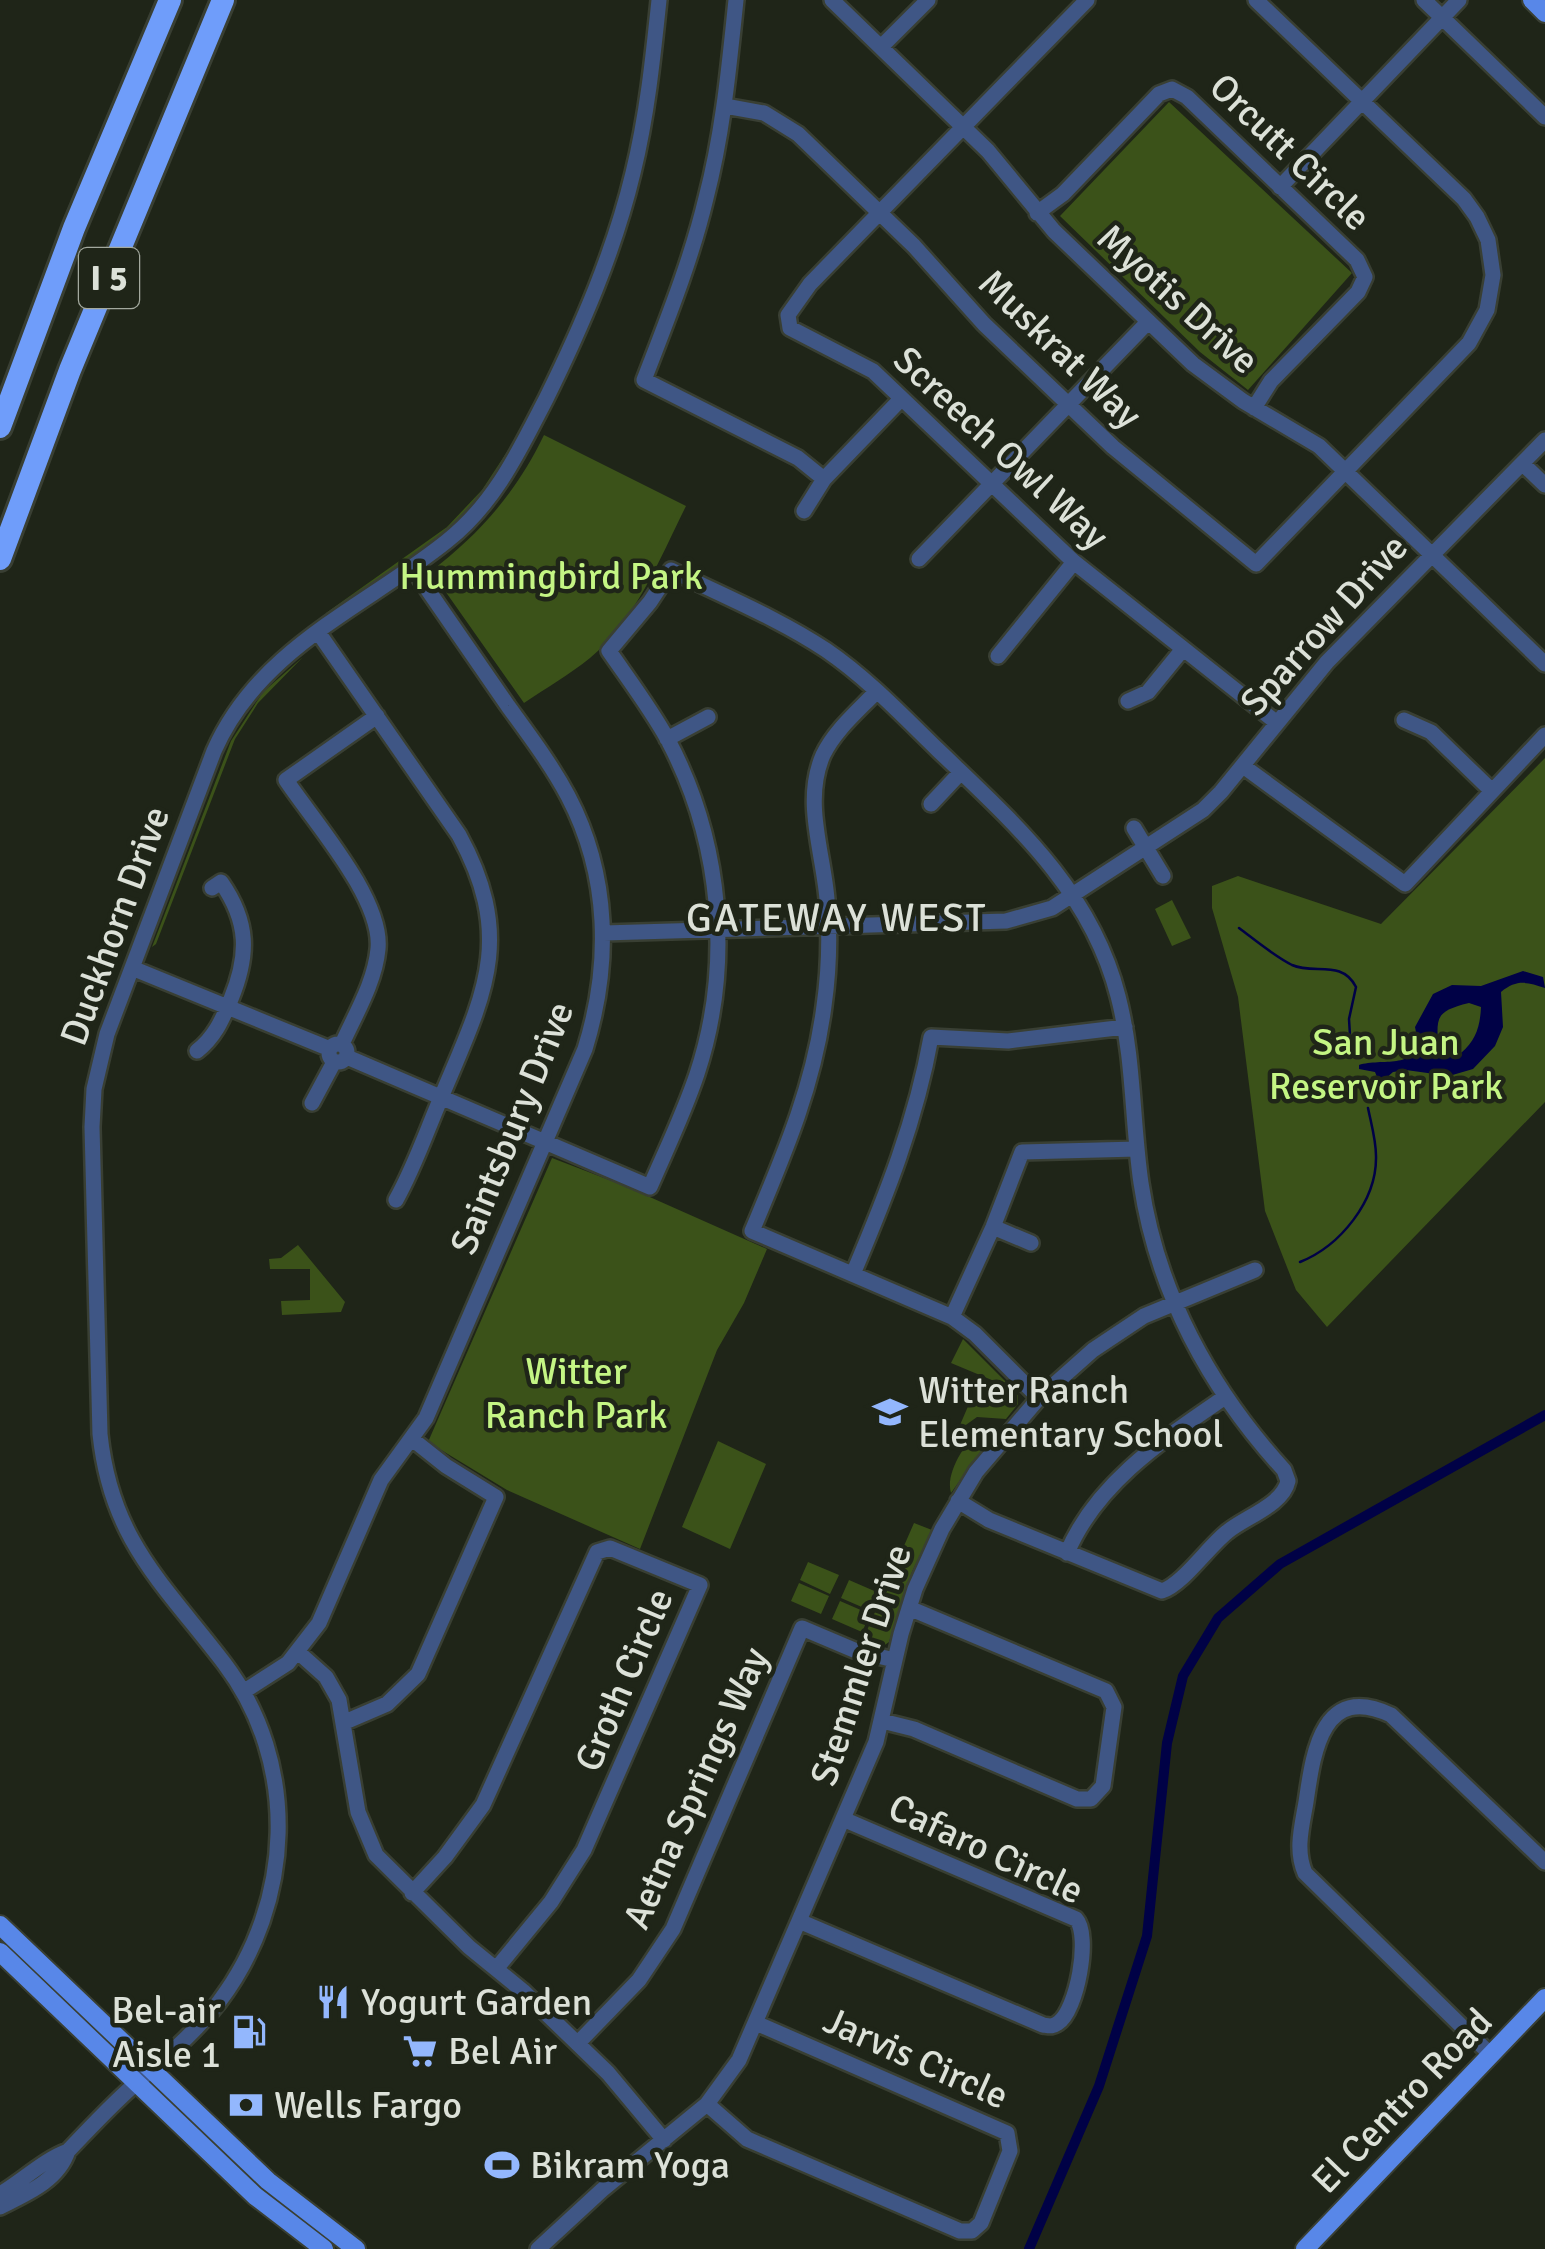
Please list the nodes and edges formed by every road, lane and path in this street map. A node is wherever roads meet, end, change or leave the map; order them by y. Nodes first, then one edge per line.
1 (170, 0) edge
2 (224, 0) edge
3 (659, 0) edge
4 (736, 0) edge
5 (832, 0) edge
6 (928, 0) edge
7 (1087, 0) edge
8 (1256, 0) edge
9 (1424, 0) edge
10 (1459, 0) edge
11 (1532, 0) edge
12 (1545, 13) edge
13 (1442, 17) junction
14 (881, 47) junction
15 (1362, 101) junction
16 (724, 106) junction
17 (1545, 117) edge
18 (963, 126) junction
19 (1280, 187) junction
20 (880, 212) junction
21 (1037, 213) junction
22 (1148, 322) junction
23 (902, 398) junction
24 (1068, 405) junction
25 (1254, 408) junction
26 (0, 427) edge
27 (1545, 440) edge
28 (1524, 464) junction
29 (1345, 471) junction
30 (824, 479) junction
31 (1545, 485) edge
32 (992, 486) junction
33 (804, 510) dead end
34 (1432, 554) junction
35 (919, 558) dead end
36 (0, 559) edge
37 (1074, 562) junction
38 (412, 567) junction
39 (318, 632) junction
40 (1183, 649) junction
41 (998, 656) dead end
42 (1545, 664) edge
43 (876, 691) junction
44 (1128, 701) dead end
45 (377, 716) junction
46 (708, 717) dead end
47 (1404, 720) dead end
48 (1277, 724) junction
49 (1545, 736) edge
50 (667, 739) junction
51 (1243, 766) junction
52 (961, 772) junction
53 (1492, 791) junction
54 (932, 804) dead end
55 (1134, 828) dead end
56 (1147, 847) junction
57 (1163, 876) dead end
58 (212, 888) dead end
59 (1074, 894) junction
60 (828, 926) junction
61 (717, 929) junction
62 (604, 933) junction
63 (132, 968) junction
64 (228, 1006) junction
65 (1125, 1027) junction
66 (198, 1050) dead end
67 (338, 1053) junction
68 (441, 1097) junction
69 (312, 1103) dead end
70 (545, 1142) junction
71 (1137, 1149) junction
72 (396, 1200) dead end
73 (993, 1228) junction
74 (1032, 1243) dead end
75 (1255, 1270) dead end
76 (853, 1274) junction
77 (1175, 1302) junction
78 (952, 1318) junction
79 (1225, 1397) junction
80 (1038, 1398) junction
81 (412, 1439) junction
82 (958, 1501) junction
83 (1067, 1553) junction
84 (908, 1608) junction
85 (298, 1652) junction
86 (894, 1660) junction
87 (243, 1692) junction
88 (882, 1720) junction
89 (345, 1722) junction
90 (843, 1819) junction
91 (1545, 1862) edge
92 (412, 1892) junction
93 (800, 1921) junction
94 (0, 1926) edge
95 (0, 1952) edge
96 (496, 1969) junction
97 (1545, 1998) edge
98 (756, 2023) junction
99 (578, 2043) junction
100 (1490, 2055) junction
101 (152, 2070) junction
102 (136, 2084) junction
103 (707, 2104) junction
104 (664, 2140) junction
105 (68, 2151) junction
106 (0, 2194) edge
107 (0, 2207) edge
108 (324, 2249) edge
109 (356, 2249) edge
110 (538, 2249) edge
111 (1305, 2249) edge

1 - 26 highway, I 5
2 - 36 highway, I 5
3 - 38 street, Duckhorn Drive
4 - 16 street
5 - 14 street, Myotis Drive
6 - 14 street
7 - 18 street, Screech Owl Way
8 - 15 street
9 - 13 street
10 - 13 street
11 - 12 main road
13 - 15 street
13 - 17 street
14 - 18 street, Myotis Drive
15 - 19 street
15 - 29 street
16 - 20 street, Muskrat Way
16 - 30 street
18 - 20 street, Screech Owl Way
18 - 21 street, Myotis Drive
19 - 21 street, Orcutt Circle
19 - 25 street, Orcutt Circle
20 - 23 street, Screech Owl Way
20 - 24 street, Muskrat Way
21 - 22 street, Myotis Drive
22 - 24 street
22 - 25 street, Myotis Drive
23 - 30 street
23 - 32 street, Screech Owl Way
24 - 29 street, Muskrat Way
24 - 32 street
25 - 29 street, Myotis Drive
27 - 28 street, Sparrow Drive
28 - 31 street
28 - 34 street, Sparrow Drive
29 - 34 street, Myotis Drive
30 - 33 street
32 - 35 street
32 - 37 street, Screech Owl Way
34 - 42 street, Myotis Drive
34 - 48 street, Sparrow Drive
37 - 40 street, Screech Owl Way
37 - 41 street
38 - 39 street, Duckhorn Drive
38 - 62 street, Saintsbury Drive
39 - 45 street
39 - 63 street, Duckhorn Drive
40 - 44 street
40 - 48 street, Screech Owl Way
43 - 50 street
43 - 52 street
43 - 60 street
45 - 67 street
45 - 68 street
46 - 50 street
47 - 53 street
48 - 51 street, Sparrow Drive
49 - 53 street
50 - 61 street
51 - 53 street
51 - 56 street, Sparrow Drive
52 - 54 street
52 - 59 street
55 - 56 street
56 - 57 street
56 - 59 street, Sparrow Drive
58 - 64 street
59 - 60 street, Sparrow Drive
59 - 65 street
60 - 61 street, Sparrow Drive
60 - 76 street
61 - 62 street, Sparrow Drive
61 - 70 street
62 - 70 street, Saintsbury Drive
63 - 64 street
63 - 87 street, Duckhorn Drive
64 - 66 street
64 - 67 street
65 - 71 street
65 - 76 street
67 - 68 street
67 - 69 street
68 - 70 street
68 - 72 street
70 - 81 street, Saintsbury Drive
71 - 73 street
71 - 77 street
73 - 74 street
73 - 78 street
75 - 77 street, Stemmler Drive
76 - 78 street
77 - 79 street
77 - 80 street, Stemmler Drive
78 - 80 street
79 - 83 street
79 - 83 street
80 - 82 street, Stemmler Drive
81 - 85 street, Saintsbury Drive
81 - 89 street
82 - 83 street
82 - 84 street, Stemmler Drive
84 - 86 street, Stemmler Drive
84 - 88 street
85 - 87 street, Saintsbury Drive
85 - 89 street
86 - 88 street, Stemmler Drive
86 - 99 street, Aetna Springs Way
87 - 101 street, Duckhorn Drive
88 - 90 street, Stemmler Drive
89 - 92 street
90 - 93 street, Stemmler Drive
90 - 93 street, Cafaro Circle
91 - 100 street
92 - 96 street
92 - 96 street, Groth Circle
93 - 98 street, Stemmler Drive
94 - 101 main road
95 - 102 main road
96 - 99 street
97 - 100 main road, El Centro Road
98 - 103 street, Stemmler Drive
98 - 103 street, Jarvis Circle
99 - 104 street
100 - 111 main road, El Centro Road
101 - 102 street, Duckhorn Drive
101 - 109 main road
102 - 105 street, Duckhorn Drive
102 - 108 main road
103 - 104 street, Stemmler Drive
104 - 110 street, Stemmler Drive
105 - 106 street, Duckhorn Drive
105 - 107 street, Duckhorn Drive

